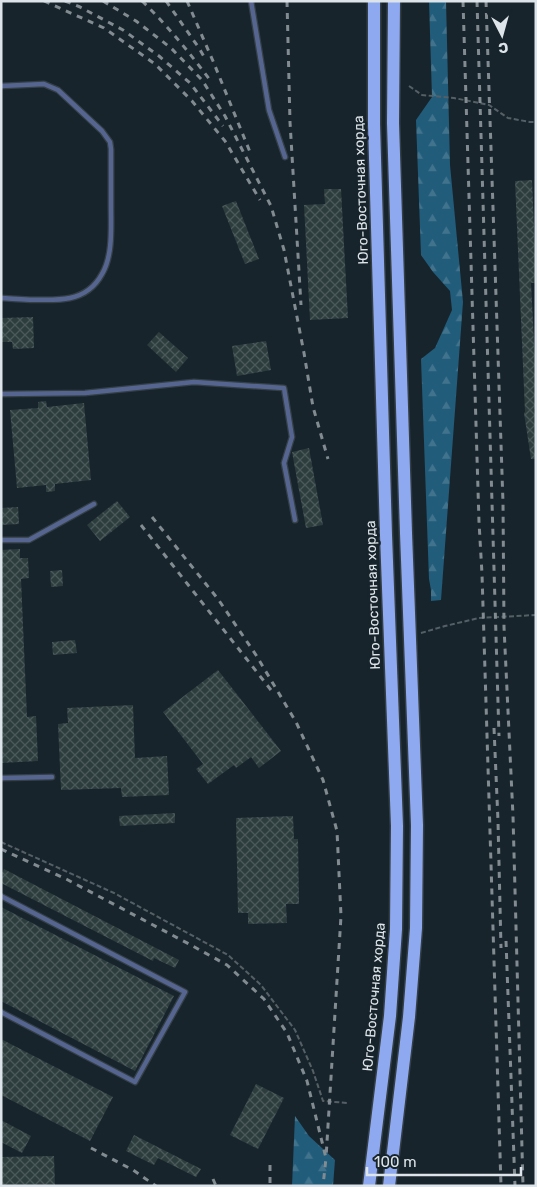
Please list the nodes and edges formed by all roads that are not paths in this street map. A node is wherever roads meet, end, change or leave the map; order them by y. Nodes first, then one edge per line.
1 (251, 1) edge
2 (374, 1) edge
3 (394, 1) edge
4 (1, 86) edge
5 (285, 157) dead end
6 (1, 298) edge
7 (1, 394) edge
8 (94, 504) dead end
9 (295, 520) dead end
10 (1, 540) edge
11 (52, 777) dead end
12 (1, 778) edge
13 (1, 896) edge
14 (1, 1012) edge
15 (369, 1186) edge
16 (389, 1186) edge

1 - 5 lane
2 - 15 main road, Юго-Восточная хорда
3 - 16 main road
4 - 6 lane
7 - 9 lane
8 - 10 lane
11 - 12 lane
13 - 14 lane

